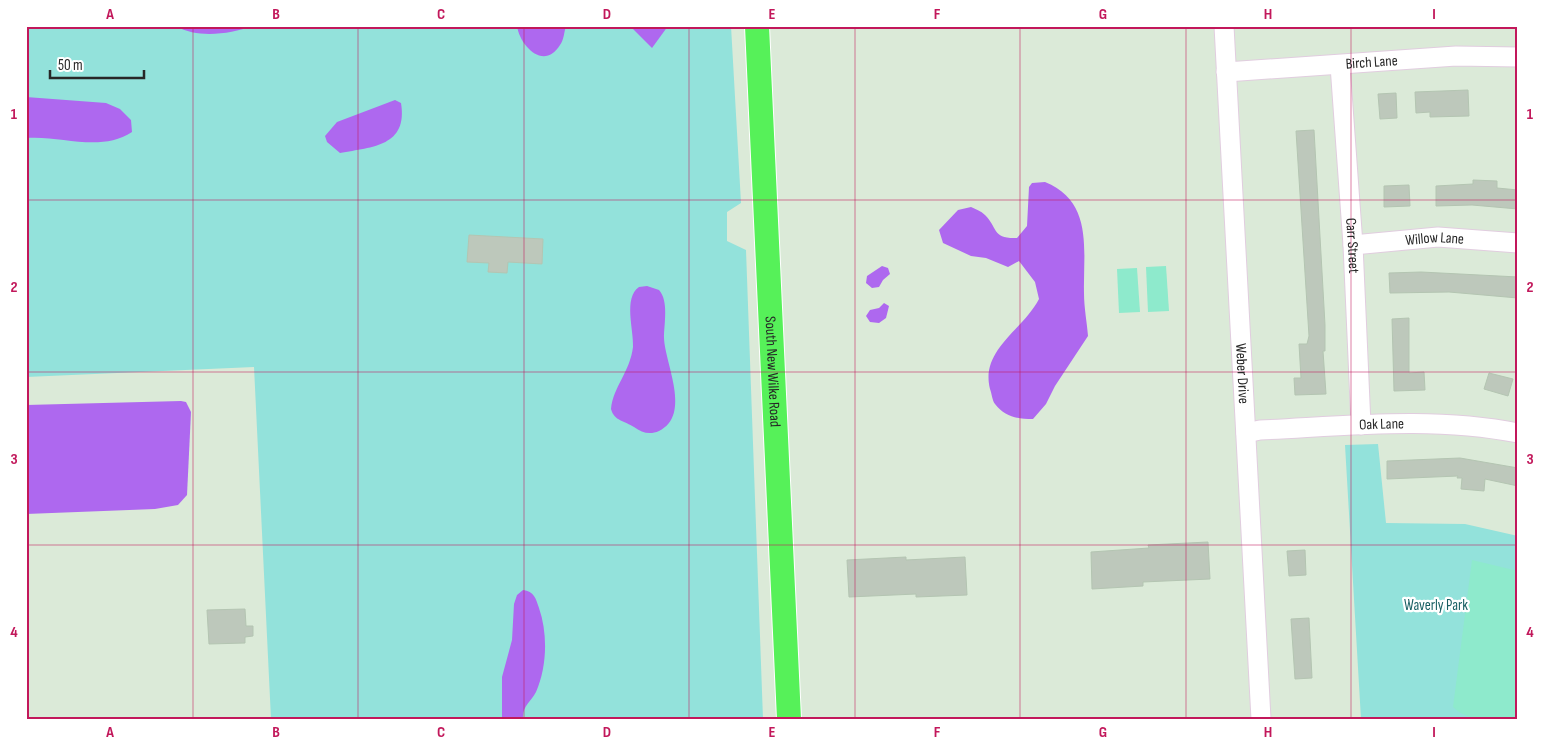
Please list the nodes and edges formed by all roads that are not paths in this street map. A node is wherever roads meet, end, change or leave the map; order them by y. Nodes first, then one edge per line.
1 (757, 26) edge
2 (1224, 26) edge
3 (1518, 57) edge
4 (1340, 65) junction
5 (1226, 72) junction
6 (1518, 243) edge
7 (1353, 245) junction
8 (1361, 425) junction
9 (1246, 433) junction
10 (1518, 433) edge
11 (789, 719) edge
12 (1261, 719) edge

1 - 11 main road, South New Wilke Road
2 - 5 street, Weber Drive
3 - 4 street, Birch Lane
4 - 5 street, Birch Lane
4 - 7 street, Carr Street
5 - 9 street, Weber Drive
6 - 7 street, Willow Lane
7 - 8 street, Carr Street
8 - 9 street, Oak Lane
8 - 10 street, Oak Lane
9 - 12 street, Weber Drive

